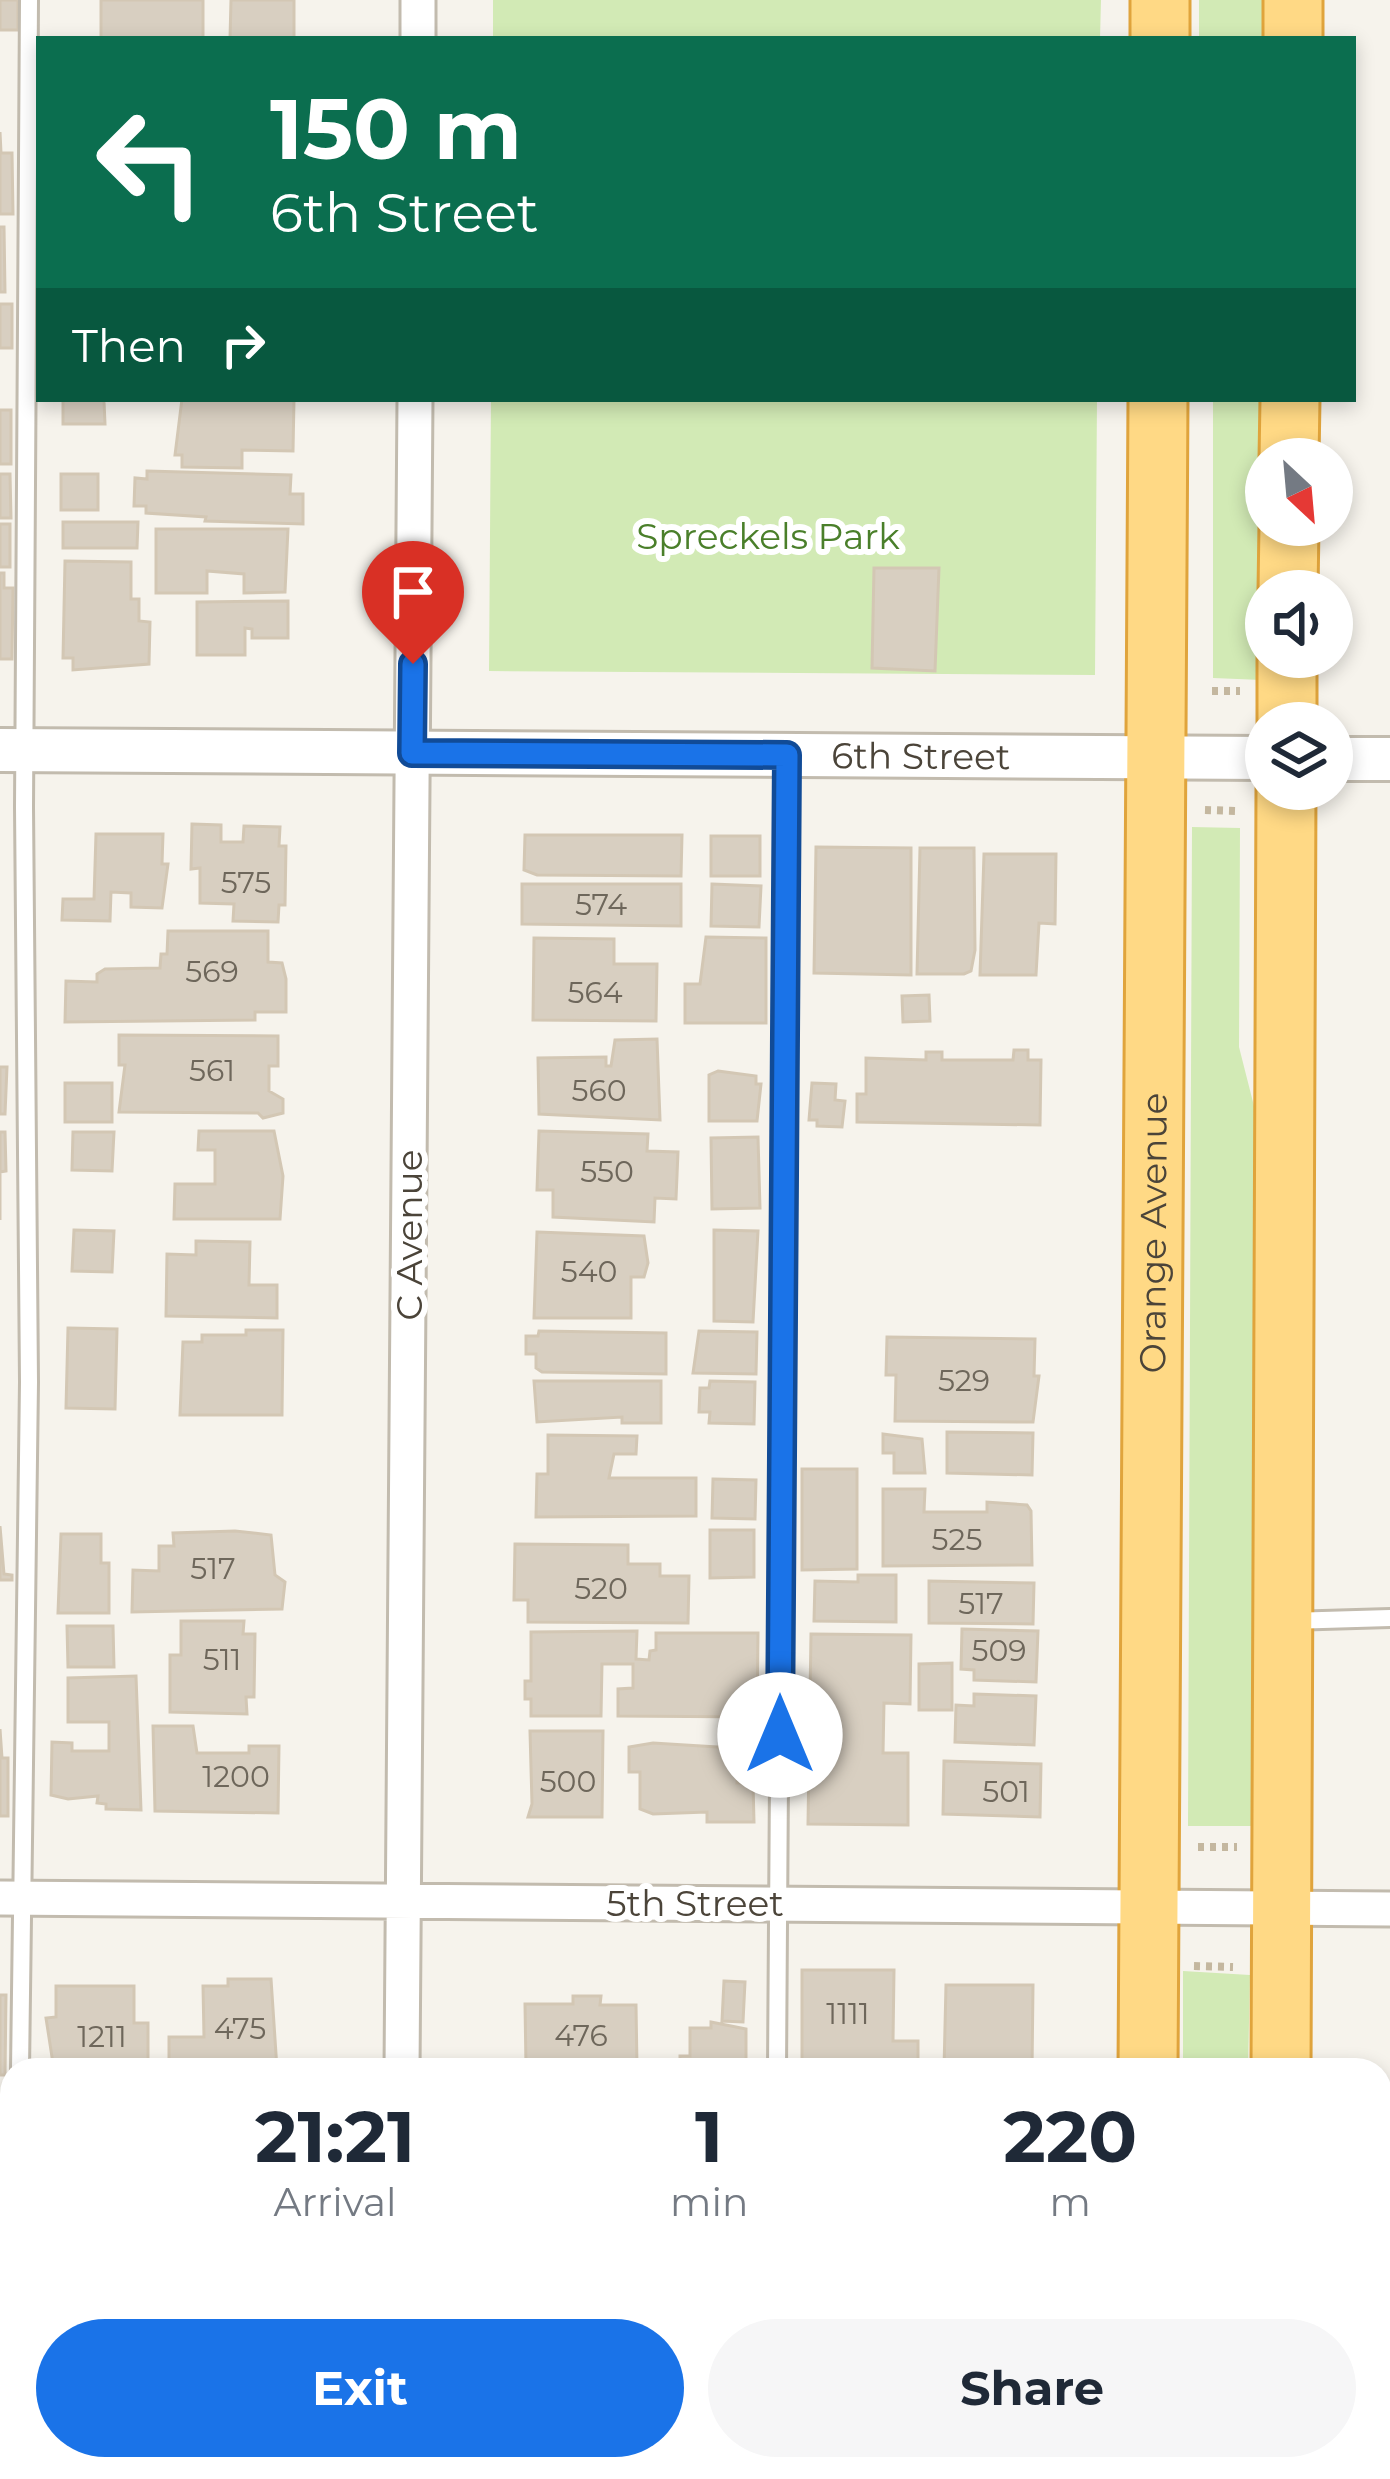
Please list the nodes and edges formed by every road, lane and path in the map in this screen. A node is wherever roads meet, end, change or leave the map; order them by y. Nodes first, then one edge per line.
1 (29, 0) edge
2 (418, 0) edge
3 (1160, 0) edge
4 (1293, 0) edge
5 (418, 36) edge
6 (1160, 36) edge
7 (1293, 36) edge
8 (416, 402) edge
9 (1158, 402) edge
10 (1290, 402) edge
11 (1289, 438) edge
12 (12, 750) edge
13 (412, 753) junction
14 (787, 755) junction
15 (1157, 758) junction
16 (1245, 758) edge
17 (1353, 759) edge
18 (1390, 759) edge
19 (1245, 803) edge
20 (1192, 810) dead end
21 (1266, 810) edge
22 (1390, 1618) edge
23 (1284, 1622) junction
24 (1259, 1846) dead end
25 (1184, 1847) dead end
26 (10, 1898) edge
27 (404, 1901) junction
28 (778, 1904) junction
29 (1149, 1906) junction
30 (1283, 1908) junction
31 (1390, 1909) edge
32 (1182, 1966) dead end
33 (1239, 1967) dead end
34 (19, 2058) edge
35 (402, 2058) edge
36 (777, 2058) edge
37 (1148, 2058) edge
38 (1282, 2058) edge

1 - 12 lane
2 - 5 street
3 - 6 highway
4 - 7 highway
8 - 13 street, C Avenue
9 - 15 highway, Orange Avenue
10 - 11 highway
12 - 13 street, 6th Street
12 - 26 lane
13 - 14 street, 6th Street
13 - 27 street, C Avenue
14 - 15 street, 6th Street
14 - 28 lane
15 - 16 street, 6th Street
15 - 29 highway, Orange Avenue
17 - 18 street
19 - 20 path
21 - 23 highway
22 - 23 lane
23 - 30 highway
24 - 25 path
26 - 27 street, 5th Street
26 - 34 lane
27 - 28 street, 5th Street
27 - 35 street, C Avenue
28 - 29 street, 5th Street
28 - 36 lane
29 - 30 street, 5th Street
29 - 37 highway, Orange Avenue
30 - 31 street, 5th Street
30 - 38 highway
32 - 33 path

